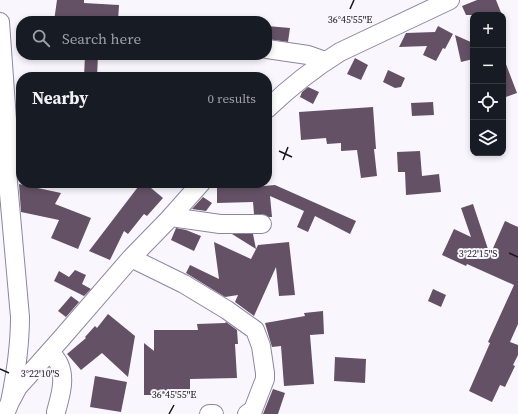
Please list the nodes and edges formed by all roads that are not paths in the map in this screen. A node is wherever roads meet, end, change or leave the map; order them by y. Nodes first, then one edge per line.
1 (450, 0) edge
2 (0, 22) edge
3 (272, 50) edge
4 (325, 61) junction
5 (272, 104) edge
6 (197, 188) edge
7 (171, 217) junction
8 (262, 224) dead end
9 (131, 258) junction
10 (50, 351) junction
11 (8, 408) edge
12 (56, 412) dead end
13 (209, 414) edge
14 (214, 414) edge
15 (247, 414) edge

1 - 4 street
2 - 11 street
3 - 4 street
4 - 5 street
6 - 7 street
7 - 8 street
7 - 9 street
9 - 10 street
9 - 15 street
10 - 11 street
10 - 12 street
13 - 14 street

